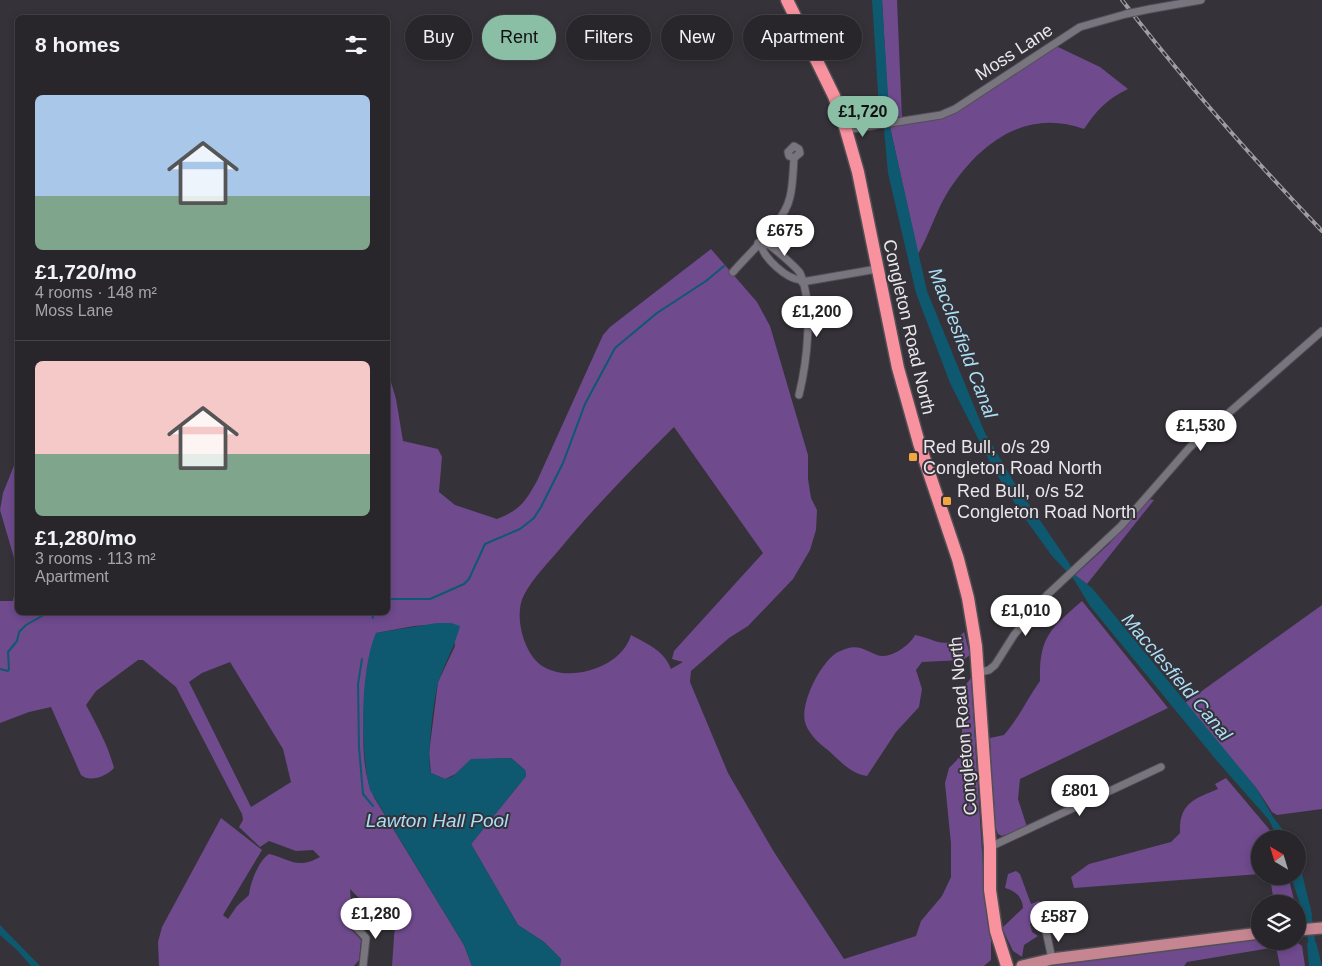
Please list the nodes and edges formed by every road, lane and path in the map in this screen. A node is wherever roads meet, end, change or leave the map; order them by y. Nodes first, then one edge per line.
1 (787, 0) edge
2 (1201, 0) edge
3 (846, 130) junction
4 (794, 158) dead end
5 (759, 244) junction
6 (877, 269) junction
7 (733, 272) dead end
8 (802, 281) junction
9 (1322, 332) edge
10 (799, 394) dead end
11 (976, 673) junction
12 (1161, 767) dead end
13 (990, 847) junction
14 (354, 925) dead end
15 (1322, 928) edge
16 (1306, 929) edge
17 (1046, 932) dead end
18 (1251, 934) edge
19 (1052, 959) junction
20 (363, 966) edge
21 (1007, 966) edge
22 (1022, 966) edge

1 - 3 highway, Congleton Road North
2 - 3 street, Moss Lane, bridge
3 - 6 highway, Congleton Road North
4 - 5 street
5 - 7 street
5 - 8 street
6 - 8 street
6 - 11 highway, Congleton Road North
8 - 10 street
9 - 11 street
11 - 13 highway, Congleton Road North
12 - 13 street
13 - 21 highway, Congleton Road North
14 - 20 street
15 - 16 main road
17 - 19 street
18 - 19 main road
19 - 22 main road

